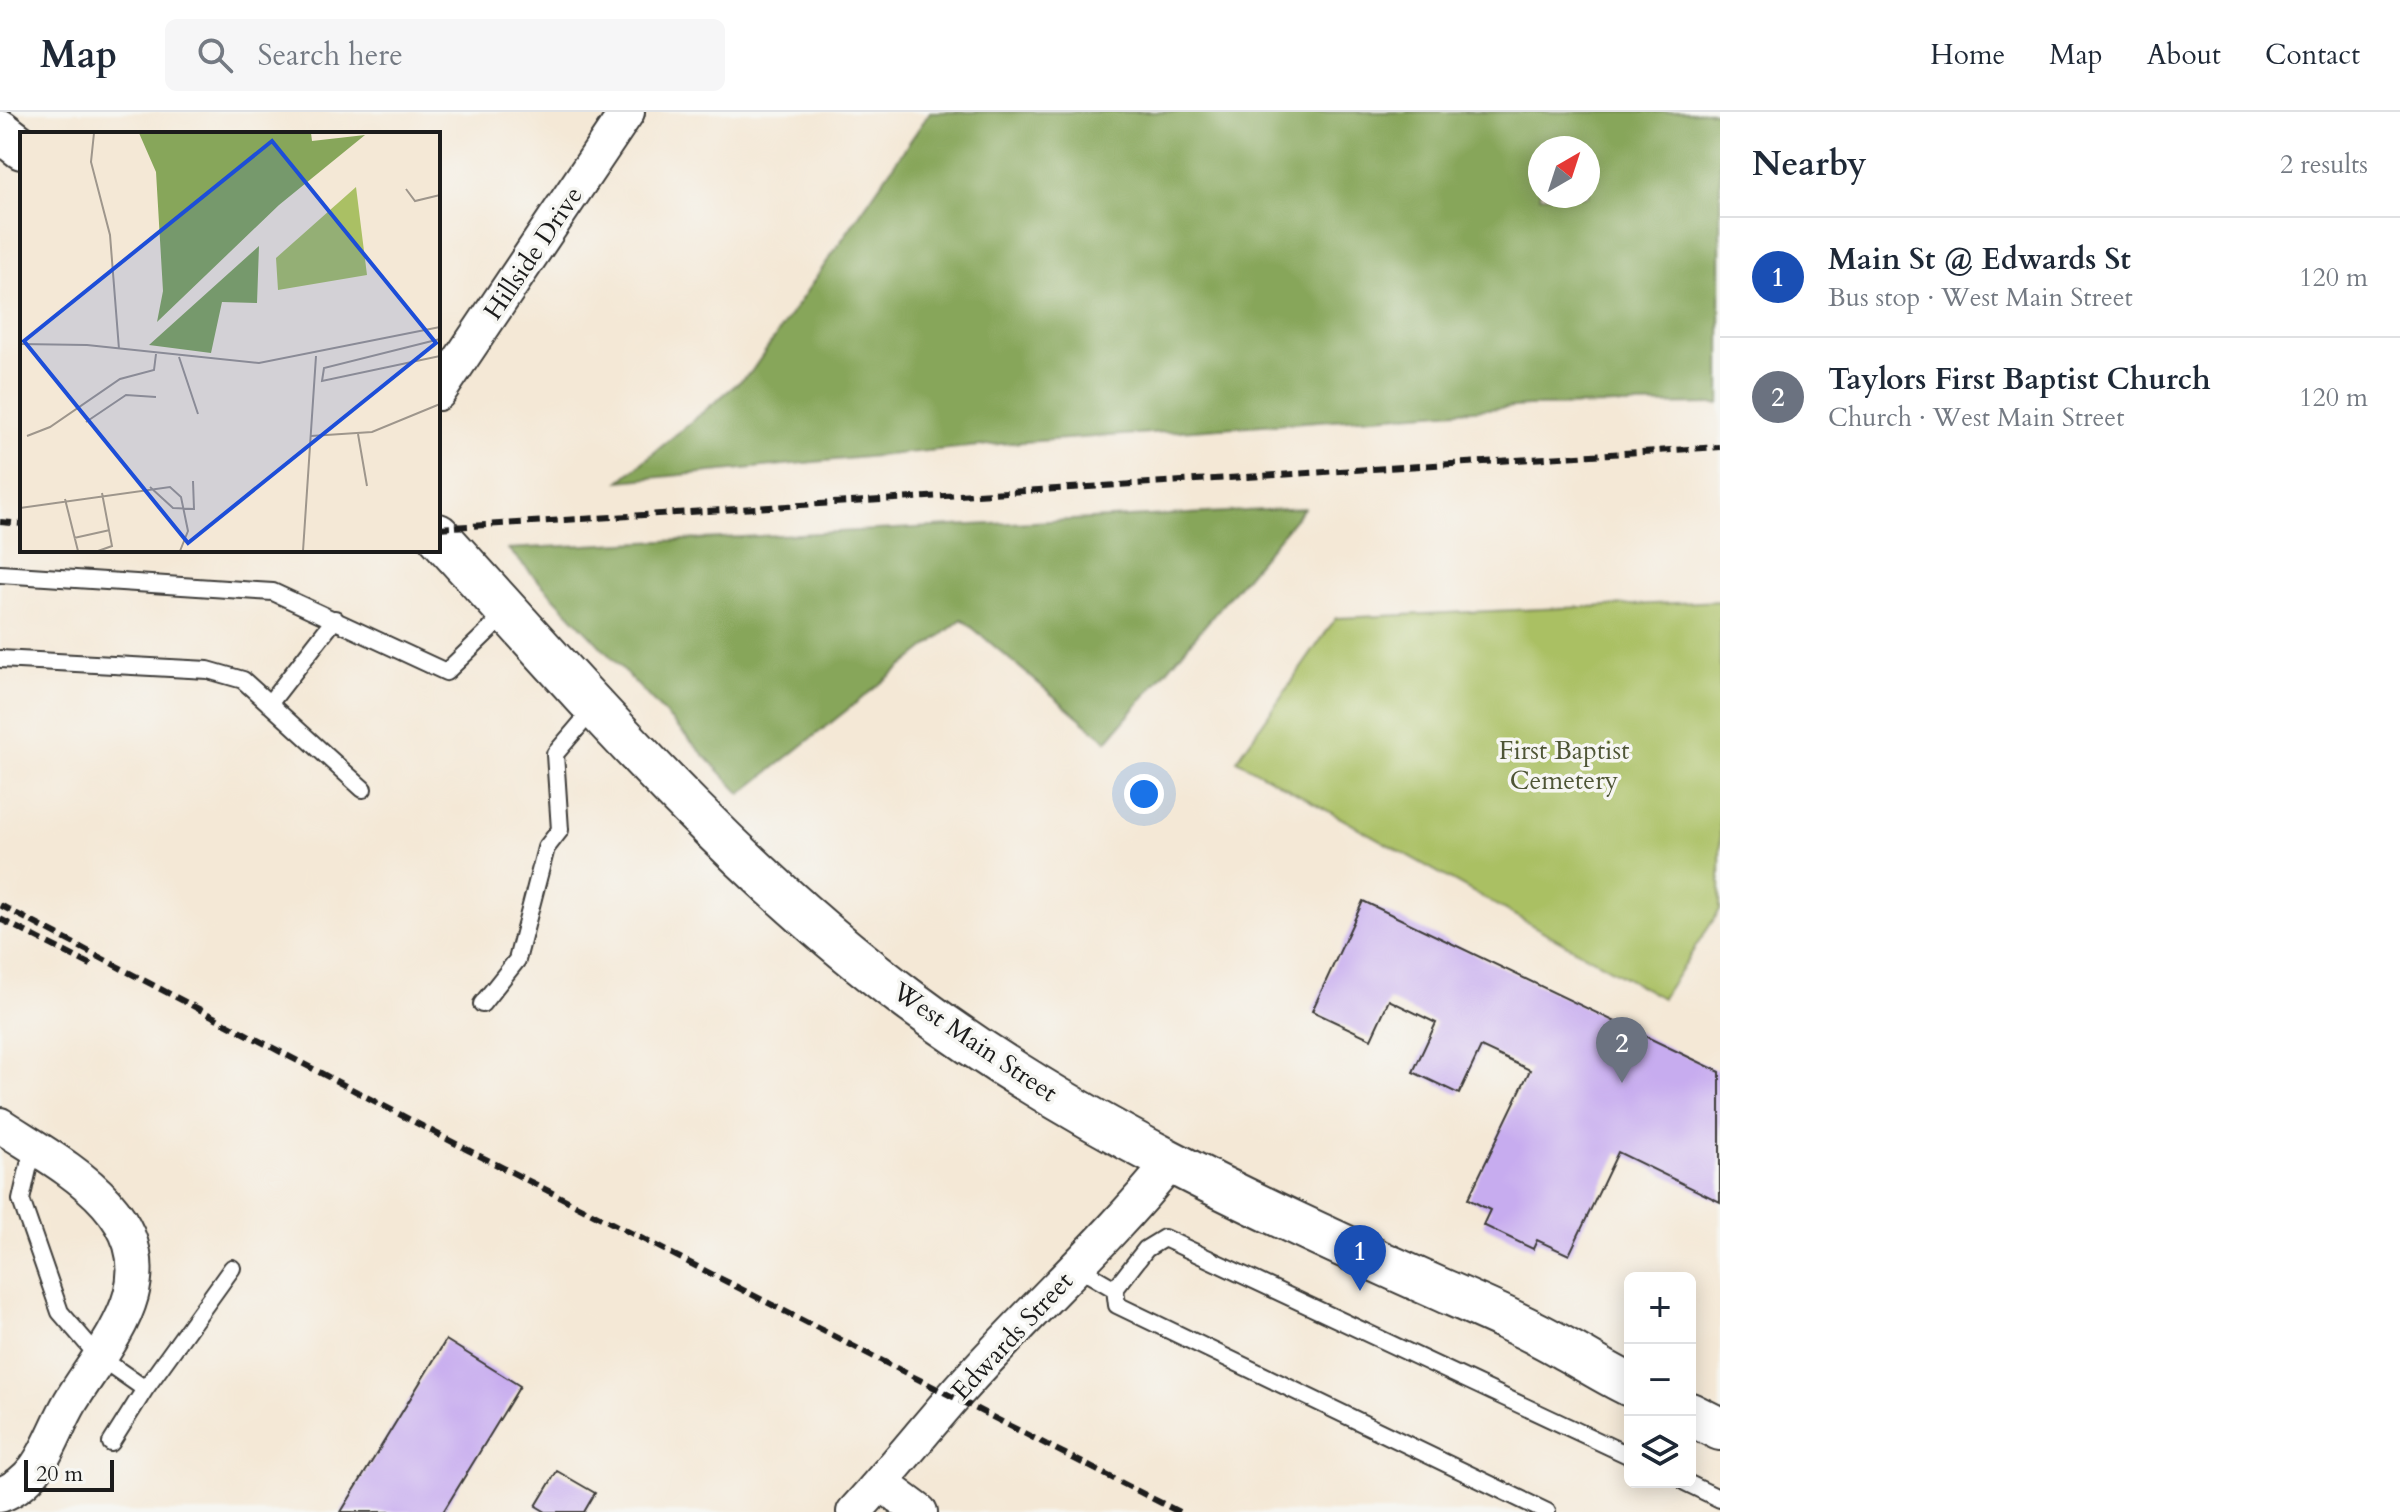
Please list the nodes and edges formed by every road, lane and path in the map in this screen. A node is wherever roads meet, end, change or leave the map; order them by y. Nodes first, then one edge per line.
1 (627, 112) edge
2 (0, 131) edge
3 (20, 146) edge
4 (440, 390) edge
5 (440, 537) edge
6 (0, 574) edge
7 (508, 611) junction
8 (335, 619) junction
9 (0, 659) edge
10 (269, 704) junction
11 (596, 705) junction
12 (363, 789) dead end
13 (482, 1004) dead end
14 (0, 1125) edge
15 (33, 1147) junction
16 (1171, 1162) junction
17 (1077, 1267) junction
18 (232, 1268) dead end
19 (1115, 1289) junction
20 (98, 1356) junction
21 (1624, 1382) edge
22 (145, 1389) junction
23 (1694, 1416) edge
24 (1720, 1429) edge
25 (111, 1443) dead end
26 (1624, 1453) edge
27 (881, 1483) junction
28 (1696, 1487) edge
29 (0, 1495) edge
30 (1720, 1499) edge
31 (854, 1512) edge
32 (920, 1512) edge
33 (1547, 1512) edge

1 - 4 street, Hillside Drive
2 - 3 street
5 - 7 street, West Main Street
6 - 8 lane
7 - 8 lane
7 - 11 street, West Main Street
8 - 10 lane
9 - 10 lane
10 - 12 lane
11 - 13 lane
11 - 16 street, West Main Street
14 - 15 street
15 - 20 lane
15 - 20 street
16 - 17 street, Edwards Street
16 - 21 street, West Main Street
17 - 19 lane
17 - 27 street, Edwards Street
18 - 22 lane
19 - 26 lane
19 - 33 lane
20 - 22 lane
20 - 29 street
22 - 25 lane
23 - 24 street
27 - 31 street, Edwards Street
27 - 32 street
28 - 30 lane

